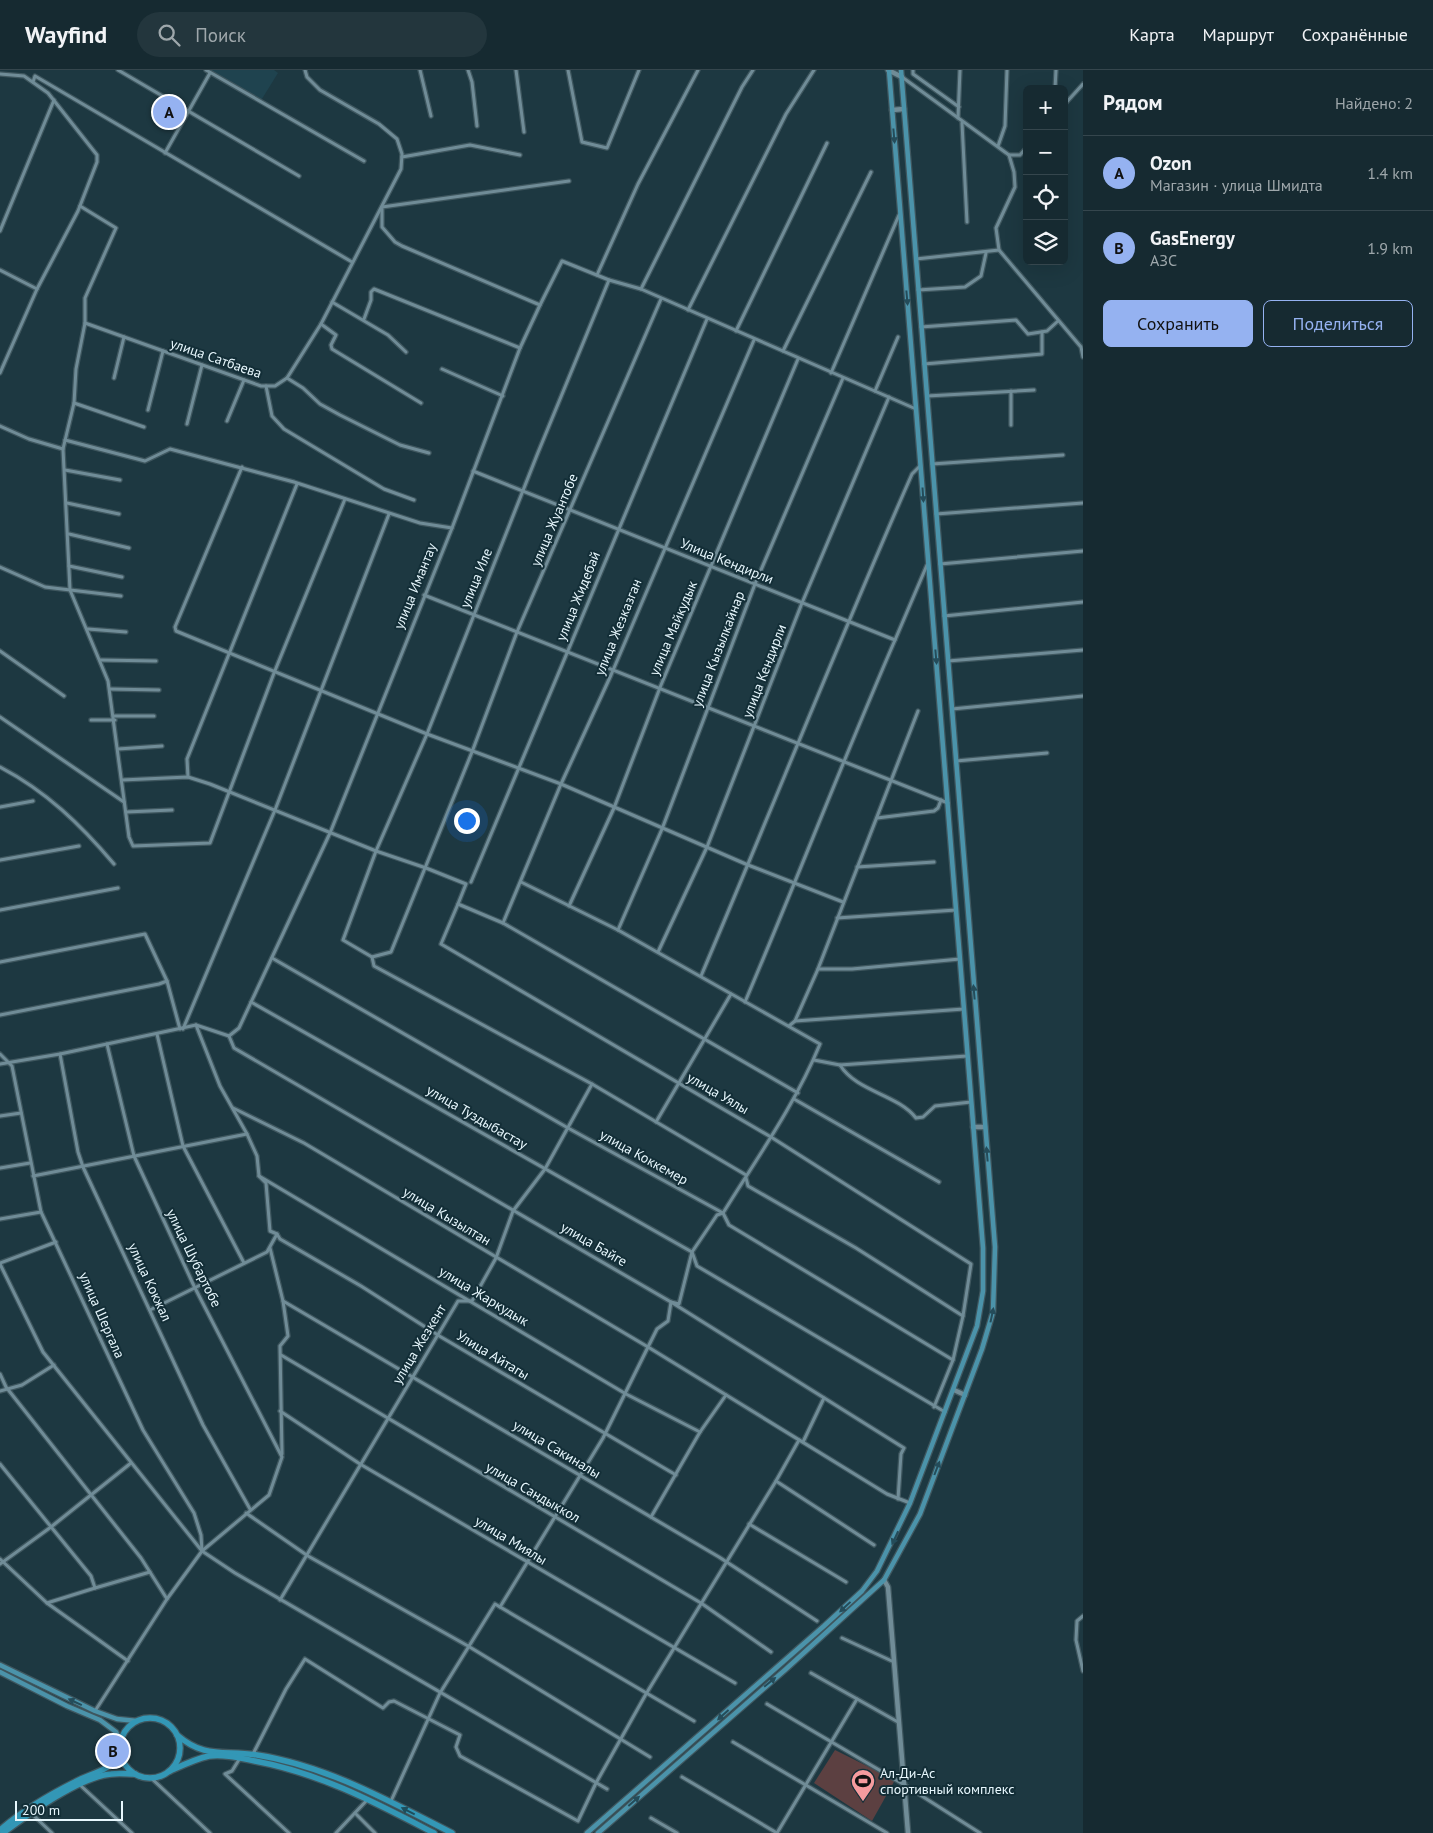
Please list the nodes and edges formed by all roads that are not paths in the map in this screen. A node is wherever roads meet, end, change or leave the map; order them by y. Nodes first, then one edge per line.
1 (23, 70) edge
2 (118, 70) edge
3 (206, 70) edge
4 (304, 70) edge
5 (420, 70) edge
6 (468, 70) edge
7 (516, 70) edge
8 (568, 70) edge
9 (639, 70) edge
10 (698, 70) edge
11 (753, 70) edge
12 (814, 70) edge
13 (889, 70) edge
14 (901, 70) edge
15 (913, 70) edge
16 (960, 70) edge
17 (1007, 70) edge
18 (1056, 70) edge
19 (210, 73) junction
20 (0, 74) edge
21 (24, 76) junction
22 (902, 77) junction
23 (33, 82) junction
24 (1083, 84) edge
25 (1055, 85) edge
26 (54, 100) junction
27 (1068, 101) edge
28 (959, 107) junction
29 (904, 109) junction
30 (892, 110) junction
31 (188, 111) junction
32 (431, 116) dead end
33 (958, 118) junction
34 (962, 122) junction
35 (477, 126) dead end
36 (524, 132) dead end
37 (827, 143) dead end
38 (998, 146) junction
39 (1023, 152) edge
40 (165, 153) junction
41 (1009, 155) junction
42 (520, 156) dead end
43 (402, 157) junction
44 (364, 161) dead end
45 (871, 172) dead end
46 (299, 176) dead end
47 (569, 181) dead end
48 (80, 206) junction
49 (382, 207) junction
50 (900, 213) junction
51 (967, 222) dead end
52 (0, 230) edge
53 (999, 250) junction
54 (986, 253) junction
55 (916, 259) junction
56 (352, 262) junction
57 (0, 270) edge
58 (597, 275) junction
59 (610, 280) junction
60 (38, 289) junction
61 (641, 289) junction
62 (918, 290) junction
63 (661, 299) junction
64 (332, 302) junction
65 (540, 306) junction
66 (688, 310) junction
67 (364, 319) junction
68 (707, 319) junction
69 (1058, 321) junction
70 (85, 323) junction
71 (321, 324) junction
72 (921, 327) junction
73 (736, 331) junction
74 (1042, 332) junction
75 (124, 337) junction
76 (898, 337) dead end
77 (754, 340) junction
78 (520, 348) junction
79 (163, 351) junction
80 (783, 351) junction
81 (406, 352) dead end
82 (1083, 357) edge
83 (798, 359) junction
84 (924, 364) junction
85 (202, 365) junction
86 (442, 369) dead end
87 (0, 373) edge
88 (831, 373) junction
89 (114, 378) dead end
90 (287, 378) junction
91 (843, 378) junction
92 (244, 380) junction
93 (266, 386) junction
94 (1034, 390) dead end
95 (875, 391) junction
96 (1011, 391) junction
97 (503, 396) junction
98 (927, 396) junction
99 (889, 397) junction
100 (74, 403) junction
101 (421, 404) dead end
102 (916, 409) junction
103 (148, 410) dead end
104 (227, 421) dead end
105 (187, 424) dead end
106 (0, 426) edge
107 (1011, 426) dead end
108 (144, 427) dead end
109 (65, 440) junction
110 (63, 449) junction
111 (429, 453) dead end
112 (1063, 455) dead end
113 (932, 464) junction
114 (920, 465) junction
115 (242, 467) junction
116 (65, 470) junction
117 (473, 471) junction
118 (120, 480) dead end
119 (297, 484) junction
120 (523, 492) junction
121 (345, 499) junction
122 (414, 500) dead end
123 (67, 503) junction
124 (1083, 503) edge
125 (571, 510) junction
126 (120, 514) dead end
127 (390, 514) junction
128 (936, 514) junction
129 (452, 528) junction
130 (618, 529) junction
131 (68, 534) junction
132 (664, 547) junction
133 (129, 548) dead end
134 (1083, 551) edge
135 (928, 563) junction
136 (940, 564) junction
137 (712, 565) junction
138 (69, 566) junction
139 (0, 567) edge
140 (122, 578) dead end
141 (755, 584) junction
142 (70, 590) junction
143 (424, 595) junction
144 (121, 596) dead end
145 (1083, 602) edge
146 (802, 604) junction
147 (473, 614) junction
148 (944, 616) junction
149 (847, 622) junction
150 (88, 629) junction
151 (126, 632) dead end
152 (517, 632) junction
153 (896, 640) junction
154 (1083, 650) edge
155 (0, 651) edge
156 (568, 651) junction
157 (228, 652) junction
158 (100, 660) junction
159 (156, 661) dead end
160 (948, 661) junction
161 (613, 669) junction
162 (274, 673) junction
163 (660, 687) junction
164 (110, 690) junction
165 (158, 690) dead end
166 (319, 691) junction
167 (64, 696) dead end
168 (1083, 696) edge
169 (709, 706) junction
170 (952, 710) junction
171 (918, 711) dead end
172 (377, 714) junction
173 (154, 716) dead end
174 (0, 717) edge
175 (114, 718) junction
176 (91, 720) dead end
177 (755, 724) junction
178 (953, 728) junction
179 (942, 729) junction
180 (427, 734) junction
181 (800, 743) junction
182 (162, 746) dead end
183 (118, 749) junction
184 (472, 752) junction
185 (1047, 753) dead end
186 (844, 760) junction
187 (956, 761) junction
188 (0, 767) edge
189 (519, 770) junction
190 (188, 777) junction
191 (122, 780) junction
192 (892, 780) junction
193 (561, 784) junction
194 (229, 792) junction
195 (941, 800) junction
196 (33, 801) dead end
197 (124, 802) junction
198 (948, 803) junction
199 (0, 807) edge
200 (614, 808) junction
201 (172, 810) dead end
202 (275, 810) junction
203 (126, 812) junction
204 (877, 818) junction
205 (662, 828) junction
206 (330, 833) junction
207 (79, 846) dead end
208 (707, 848) junction
209 (376, 851) junction
210 (0, 860) edge
211 (934, 862) dead end
212 (114, 864) dead end
213 (748, 865) junction
214 (857, 867) junction
215 (426, 868) junction
216 (472, 882) dead end
217 (521, 882) junction
218 (796, 882) junction
219 (118, 888) dead end
220 (843, 902) junction
221 (458, 904) junction
222 (569, 906) junction
223 (0, 910) edge
224 (956, 910) junction
225 (836, 918) junction
226 (503, 923) junction
227 (618, 930) junction
228 (658, 952) junction
229 (272, 958) junction
230 (372, 958) junction
231 (960, 959) junction
232 (0, 962) edge
233 (818, 969) junction
234 (701, 976) junction
235 (167, 981) junction
236 (731, 994) junction
237 (251, 1002) junction
238 (745, 1002) junction
239 (964, 1009) junction
240 (0, 1015) edge
241 (795, 1021) junction
242 (196, 1025) junction
243 (789, 1026) junction
244 (182, 1029) junction
245 (157, 1034) junction
246 (229, 1036) junction
247 (704, 1039) junction
248 (108, 1044) junction
249 (0, 1054) edge
250 (60, 1054) junction
251 (967, 1056) junction
252 (813, 1060) junction
253 (9, 1063) junction
254 (0, 1064) edge
255 (840, 1065) junction
256 (679, 1083) junction
257 (592, 1084) junction
258 (798, 1092) junction
259 (794, 1100) junction
260 (971, 1102) junction
261 (232, 1108) junction
262 (21, 1113) junction
263 (0, 1116) edge
264 (656, 1122) junction
265 (973, 1127) junction
266 (985, 1127) junction
267 (568, 1128) junction
268 (247, 1134) junction
269 (772, 1137) junction
270 (183, 1146) junction
271 (134, 1156) junction
272 (30, 1163) junction
273 (84, 1167) junction
274 (0, 1168) edge
275 (546, 1169) junction
276 (746, 1175) junction
277 (33, 1176) junction
278 (259, 1176) junction
279 (939, 1182) dead end
280 (513, 1211) junction
281 (41, 1212) junction
282 (723, 1213) junction
283 (0, 1218) edge
284 (277, 1234) junction
285 (56, 1242) junction
286 (270, 1248) junction
287 (692, 1252) junction
288 (496, 1258) junction
289 (0, 1263) edge
290 (244, 1264) junction
291 (194, 1286) junction
292 (283, 1300) junction
293 (472, 1301) junction
294 (671, 1302) junction
295 (150, 1310) junction
296 (963, 1316) junction
297 (438, 1335) junction
298 (648, 1347) junction
299 (280, 1355) junction
300 (953, 1360) junction
301 (54, 1365) junction
302 (0, 1374) edge
303 (413, 1376) junction
304 (6, 1388) junction
305 (954, 1390) junction
306 (0, 1391) edge
307 (626, 1394) junction
308 (726, 1395) junction
309 (965, 1395) junction
310 (824, 1398) junction
311 (934, 1407) junction
312 (280, 1411) junction
313 (946, 1412) junction
314 (387, 1419) junction
315 (700, 1432) junction
316 (605, 1434) junction
317 (801, 1441) junction
318 (282, 1457) junction
319 (131, 1463) junction
320 (0, 1464) edge
321 (360, 1464) junction
322 (676, 1475) junction
323 (580, 1476) junction
324 (776, 1481) junction
325 (91, 1495) junction
326 (898, 1499) junction
327 (910, 1503) junction
328 (250, 1509) junction
329 (246, 1513) junction
330 (651, 1517) junction
331 (555, 1518) junction
332 (749, 1524) junction
333 (51, 1527) junction
334 (874, 1545) dead end
335 (202, 1552) junction
336 (306, 1555) junction
337 (1, 1562) edge
338 (726, 1562) junction
339 (528, 1563) junction
340 (150, 1572) junction
341 (884, 1580) junction
342 (846, 1582) dead end
343 (95, 1588) junction
344 (168, 1599) junction
345 (280, 1600) junction
346 (47, 1603) junction
347 (701, 1603) junction
348 (500, 1607) junction
349 (1083, 1616) edge
350 (817, 1621) dead end
351 (814, 1634) junction
352 (842, 1638) dead end
353 (820, 1639) junction
354 (468, 1646) junction
355 (674, 1648) junction
356 (771, 1652) dead end
357 (128, 1661) junction
358 (894, 1662) junction
359 (0, 1665) edge
360 (1083, 1671) edge
361 (0, 1672) edge
362 (811, 1673) dead end
363 (735, 1683) dead end
364 (440, 1693) junction
365 (646, 1694) junction
366 (857, 1699) junction
367 (767, 1704) dead end
368 (95, 1711) junction
369 (430, 1720) junction
370 (137, 1721) junction
371 (694, 1721) dead end
372 (898, 1722) junction
373 (177, 1735) junction
374 (621, 1738) junction
375 (121, 1742) junction
376 (732, 1742) dead end
377 (832, 1742) junction
378 (253, 1754) junction
379 (121, 1755) junction
380 (650, 1757) dead end
381 (241, 1758) junction
382 (170, 1771) junction
383 (135, 1774) junction
384 (682, 1777) dead end
385 (151, 1778) junction
386 (596, 1783) junction
387 (903, 1784) junction
388 (80, 1785) junction
389 (805, 1786) junction
390 (607, 1789) dead end
391 (368, 1799) junction
392 (391, 1802) junction
393 (355, 1812) junction
394 (30, 1813) junction
395 (651, 1818) dead end
396 (0, 1830) edge
397 (3, 1833) edge
398 (52, 1833) edge
399 (132, 1833) edge
400 (210, 1833) edge
401 (289, 1833) edge
402 (336, 1833) edge
403 (375, 1833) edge
404 (434, 1833) edge
405 (452, 1833) edge
406 (587, 1833) edge
407 (598, 1833) edge
408 (677, 1833) edge
409 (777, 1833) edge
410 (887, 1833) edge
411 (908, 1833) edge
412 (980, 1833) edge

1 - 21 street
2 - 31 street
3 - 19 street
4 - 43 street
5 - 32 street
6 - 35 street
7 - 36 street
8 - 9 street
10 - 58 street
11 - 61 street
12 - 66 street
13 - 22 street
13 - 30 main road
14 - 22 main road
15 - 28 street
16 - 28 street
17 - 38 street
18 - 25 street
19 - 31 street
19 - 44 street
20 - 21 street
21 - 23 street
22 - 29 main road
22 - 33 street
23 - 26 street
23 - 40 street
24 - 27 street
26 - 48 street
26 - 52 street
28 - 33 street
29 - 30 street
29 - 55 main road
30 -> 50 main road
31 - 40 street
31 - 46 street
33 - 34 street
34 - 38 street
34 - 51 street
37 - 73 street
38 - 41 street
39 - 41 street
40 - 56 street
41 - 53 street
42 - 43 street
43 - 49 street
45 - 80 street
47 - 49 street
48 - 60 street
48 - 70 street
49 - 56 street
49 - 65 street
50 - 88 street
50 -> 102 main road
53 - 54 street
53 - 69 street
54 - 55 street
54 - 62 street
55 - 62 main road
56 - 64 street
57 - 60 street
58 - 59 street
58 - 65 street, улица Имантау
59 - 61 street
59 - 120 street, улица Иле
60 - 87 street
61 - 63 street
62 - 72 main road
63 - 66 street
63 - 125 street, улица Жуантобе
64 - 67 street
64 - 71 street
65 - 78 street, улица Имантау
66 - 68 street
67 - 78 street
67 - 81 street
68 - 73 street
68 - 130 street, улица Жидебай
69 - 74 street
69 - 82 street
70 - 75 street, улица Сатбаева
70 - 100 street
71 - 90 street
71 - 101 street
72 - 74 street
72 - 84 main road
73 - 77 street
74 - 84 street
75 - 79 street, улица Сатбаева
75 - 89 street
76 - 95 street
77 - 80 street
77 - 132 street, улица Жезказган
78 - 97 street, улица Имантау
79 - 85 street, улица Сатбаева
79 - 103 street
80 - 83 street
83 - 88 street
83 - 137 street, улица Майкудык
84 - 98 main road
85 - 92 street, улица Сатбаева
85 - 105 street
86 - 97 street
88 - 91 street
90 - 93 street, улица Сатбаева
90 - 111 street
91 - 95 street
91 - 141 street, улица Кызылкайнар
92 - 93 street, улица Сатбаева
92 - 104 street
93 - 122 street
94 - 96 street
95 - 99 street
96 - 98 street
96 - 107 street
97 - 117 street, улица Имантау
98 - 113 main road
99 - 102 street
99 - 146 street, улица Кендирли
100 - 108 street
100 - 109 street
102 - 114 main road
106 - 110 street
109 - 110 street
109 - 115 street
110 - 116 street
112 - 113 street
113 - 128 main road
114 -> 135 main road
114 - 149 street
115 - 119 street
115 - 157 street
116 - 118 street
116 - 123 street
117 - 120 street, Улица Кендирли
117 - 129 street, улица Имантау
119 - 121 street
119 - 157 street
120 - 125 street, Улица Кендирли
120 - 147 street, улица Иле
121 - 127 street
121 - 162 street
123 - 126 street
123 - 131 street
124 - 128 street
125 - 130 street, Улица Кендирли
125 - 152 street, улица Жуантобе
127 - 129 street
127 - 166 street
128 - 136 main road
129 - 143 street, улица Имантау
130 - 132 street, Улица Кендирли
130 - 156 street, улица Жидебай
131 - 133 street
131 - 138 street
132 - 137 street, Улица Кендирли
132 - 161 street, улица Жезказган
134 - 136 street
135 - 153 street
135 -> 179 main road
136 - 148 main road
137 - 141 street, Улица Кендирли
137 - 163 street, улица Майкудык
138 - 140 street
138 - 142 street
139 - 142 street
141 - 146 street, Улица Кендирли
141 - 169 street, улица Кызылкайнар
142 - 144 street
142 - 150 street
143 - 147 street
143 - 172 street, улица Имантау
145 - 148 street
146 - 149 street, Улица Кендирли
146 - 177 street, улица Кендирли
147 - 152 street
147 - 180 street, улица Иле
148 - 160 main road
149 - 153 street, Улица Кендирли
149 - 181 street
150 - 151 street
150 - 158 street
152 - 156 street
152 - 184 street, улица Жуантобе
153 - 186 street
154 - 160 street
155 - 167 street
156 - 161 street
156 - 189 street, улица Жидебай
157 - 162 street
157 - 190 street
158 - 159 street
158 - 164 street
160 - 170 main road
161 - 163 street
161 - 193 street, улица Жезказган
162 - 166 street
162 - 194 street
163 - 169 street
163 - 200 street, улица Майкудык
164 - 165 street
164 - 175 street
166 - 172 street
166 - 202 street
168 - 170 street
169 - 177 street
169 - 205 street, улица Кызылкайнар
170 - 178 main road
171 - 192 street
172 - 180 street
172 - 206 street, улица Имантау
173 - 175 street
174 - 197 street
175 - 176 street
175 - 183 street
177 - 181 street
177 - 208 street, улица Кендирли
178 - 179 main road
178 - 187 main road
179 - 198 main road
180 - 184 street
180 - 209 street, улица Иле
181 - 186 street
181 - 213 street
182 - 183 street
183 - 191 street
184 - 189 street
184 - 215 street
185 - 187 street
186 - 192 street
186 - 218 street
266 -> 187 main road
188 - 212 street
189 - 193 street
189 - 216 street, улица Жидебай
190 - 191 street
190 - 194 street
191 - 197 street
192 - 195 street
192 - 204 street
193 - 200 street
193 - 217 street, улица Жезказган
194 - 202 street
194 - 203 street
195 - 198 street
195 - 204 street
196 - 199 street
197 - 203 street
198 - 224 main road
200 - 205 street
200 - 222 street, улица Майкудык
201 - 203 street
202 - 206 street
202 - 244 street
204 - 214 street
205 - 208 street
205 - 227 street, улица Кызылкайнар
206 - 209 street
206 - 229 street, улица Имантау
207 - 210 street
208 - 213 street
208 - 228 street, улица Кендирли
209 - 215 street
209 - 230 street
211 - 214 street
213 - 218 street
213 - 234 street
214 - 220 street
215 - 221 street
215 - 230 street
217 - 222 street
217 - 226 street, улица Жезказган
218 - 220 street
218 - 238 street
219 - 223 street
220 - 225 street
221 - 226 street
221 - 256 street, улица Уялы
222 - 227 street
224 - 225 street
224 - 231 main road
225 - 233 street
226 - 247 street
227 - 228 street
228 - 234 street
229 - 237 street, улица Имантау
229 - 267 street, улица Коккемер
230 - 257 street
231 - 233 street
231 - 239 main road
232 - 235 street
233 - 241 street
234 - 236 street
235 - 240 street
235 - 244 street
236 - 238 street
236 - 247 street
237 - 246 street, улица Имантау
237 - 275 street, улица Туздыбастау
238 - 243 street
239 - 241 street
239 - 251 main road
241 - 243 street
242 - 244 street
242 - 246 street
242 - 261 street
243 - 252 street
244 - 245 street
245 - 248 street
245 - 270 street
246 - 280 street, улица Байге
247 - 256 street
247 - 258 street
248 - 250 street
248 - 271 street, улица Шубартобе
249 - 253 street
250 - 253 street
250 - 273 street, улица Кокжал
251 - 255 street
251 - 260 main road
252 - 255 street
252 - 258 street
253 - 254 street
253 - 262 street, улица Шергала
255 - 260 street
256 - 264 street
256 - 269 street, улица Уялы
257 - 264 street
257 - 267 street
258 - 259 street
259 - 269 street
259 - 279 street
260 - 265 main road
261 - 268 street
261 - 288 street, улица Кызылтан
262 - 263 street
262 - 272 street, улица Шергала
264 - 276 street
265 - 266 street
265 - 305 main road
309 -> 266 main road
267 - 275 street
267 - 282 street, улица Коккемер
268 - 270 street
268 - 278 street
269 - 276 street
269 - 296 street, улица Уялы
270 - 271 street
270 - 290 street
271 - 273 street
271 - 291 street, улица Шубартобе
272 - 274 street
272 - 277 street, улица Шергала
273 - 277 street
273 - 295 street, улица Кокжал
275 - 280 street
275 - 287 street, улица Туздыбастау
276 - 282 street
276 - 296 street
277 - 281 street, улица Шергала
278 - 284 street
278 - 293 street, улица Жаркудык
280 - 288 street
280 - 294 street, улица Байге
281 - 283 street
281 - 285 street, улица Шергала
282 - 287 street
282 - 300 street, улица Коккемер
284 - 286 street
284 - 297 street, Улица Айтагы
285 - 289 street
285 - 335 street, улица Шергала
286 - 290 street
286 - 292 street
287 - 294 street
287 - 311 street, улица Туздыбастау
288 - 293 street
288 - 298 street, улица Кызылтан
289 - 301 street
290 - 291 street
291 - 295 street
291 - 318 street, улица Шубартобе
292 - 299 street
292 - 303 street, улица Сакиналы
293 - 297 street, улица Жезкент
293 - 307 street, улица Жаркудык
294 - 298 street
294 - 310 street, улица Байге
295 - 328 street, улица Кокжал
296 - 300 street
297 - 303 street, улица Жезкент
297 - 316 street, Улица Айтагы
298 - 307 street
298 - 308 street, улица Кызылтан
299 - 312 street
299 - 314 street, улица Сандыккол
300 - 311 street
301 - 304 street
301 - 319 street
302 - 304 street
303 - 314 street, улица Жезкент
303 - 323 street, улица Сакиналы
304 - 306 street
304 - 325 street
305 - 309 street
305 - 313 main road
307 - 315 street, улица Жаркудык
307 - 316 street
308 - 315 street
308 - 317 street, улица Кызылтан
341 -> 309 main road
310 - 317 street
310 - 326 street, улица Байге
311 - 313 street, улица Туздыбастау
312 - 318 street
312 - 321 street, улица Миялы
313 - 327 main road
314 - 321 street, улица Жезкент
314 - 331 street, улица Сандыккол
315 - 322 street
316 - 322 street, Улица Айтагы
316 - 323 street
317 - 324 street
317 - 326 street, улица Кызылтан
318 - 328 street
319 - 325 street
319 - 335 street
320 - 333 street
321 - 336 street, улица Жезкент
321 - 339 street, улица Миялы
322 - 330 street
323 - 330 street, улица Сакиналы
323 - 331 street
324 - 332 street
324 - 334 street
325 - 333 street
325 - 340 street
326 - 327 street, улица Кызылтан
327 -> 351 main road
328 - 329 street
329 - 335 street
329 - 336 street
330 - 338 street, улица Сакиналы
331 - 339 street
331 - 347 street, улица Сандыккол
332 - 338 street
332 - 342 street
333 - 337 street
333 - 343 street
335 - 344 street
335 - 345 street
336 - 345 street, улица Жезкент
336 - 354 street
337 - 346 street
338 - 347 street
338 - 350 street, улица Сакиналы
339 - 348 street
339 - 355 street, улица Миялы
340 - 343 street
340 - 344 street
341 - 353 main road
341 - 358 street
343 - 346 street
344 - 357 street
345 - 364 street
346 - 357 street
347 - 355 street
347 - 356 street, улица Сандыккол
348 - 354 street
348 - 365 street
349 - 360 street
351 - 353 street
351 -> 406 main road
352 - 358 street
407 -> 353 main road
354 - 364 street
354 - 374 street
355 - 363 street, улица Миялы
355 - 365 street
357 - 368 street
358 - 372 street
368 -> 359 main road
361 - 375 main road
362 - 366 street
364 - 369 street
364 - 386 street
365 - 371 street
365 - 374 street
366 - 372 street
366 - 377 street
367 - 377 street
368 - 370 main road
369 - 378 street
369 - 386 street
369 - 392 street
370 - 373 highway
370 - 375 highway
372 - 387 street
373 - 378 highway
373 - 382 highway
374 - 380 street
374 - 386 street
375 - 379 highway
376 - 389 street
377 - 387 street
377 - 389 street
378 - 392 highway
379 - 383 highway
379 - 396 highway
381 - 382 highway
381 - 391 highway
381 - 401 street
382 - 385 highway
383 - 385 highway
383 - 388 highway
384 - 409 street
385 - 400 street
386 - 390 street
387 - 411 street
387 - 412 street
388 - 394 highway
388 - 399 street
389 - 409 street
389 - 410 street
391 - 393 street
391 - 404 highway
405 -> 392 highway
393 - 402 street
393 - 403 street
394 - 397 highway
394 - 398 street
395 - 408 street

